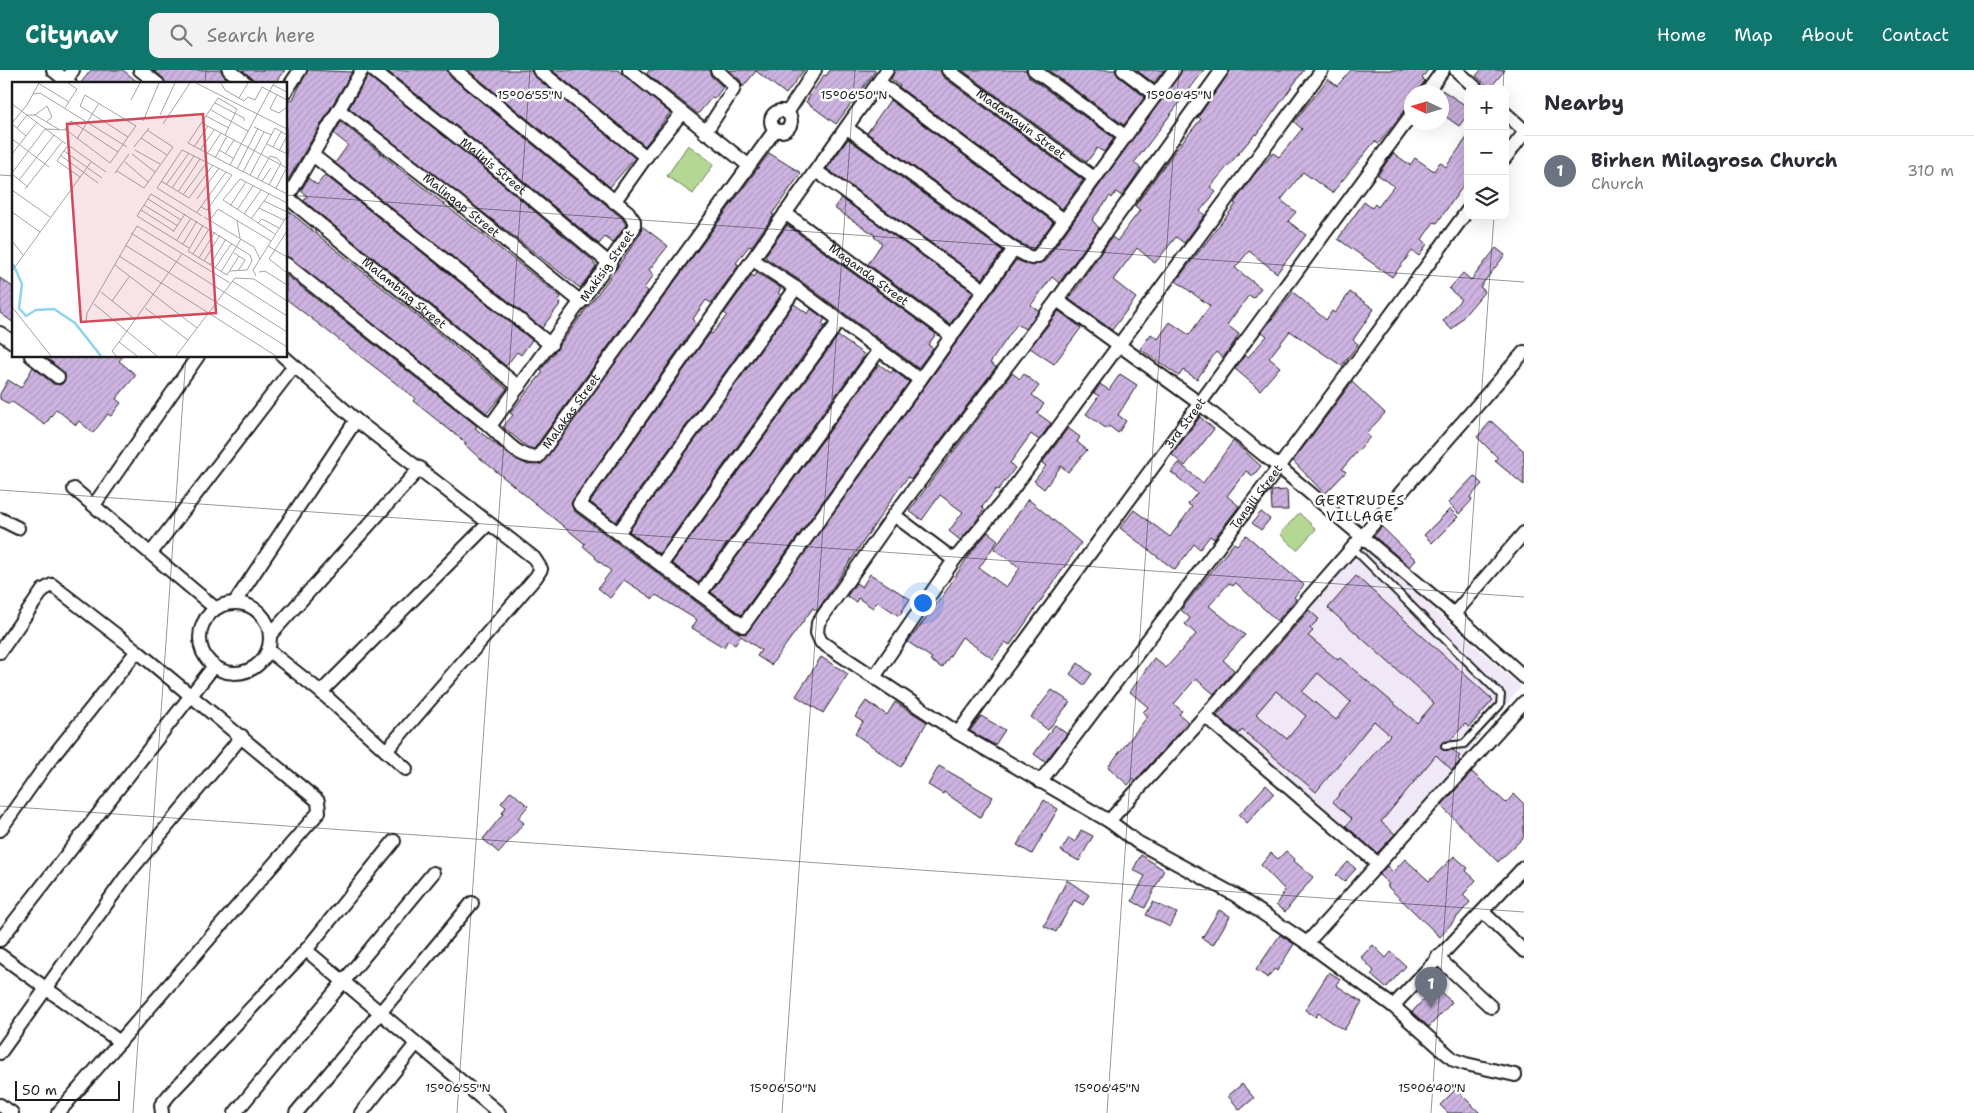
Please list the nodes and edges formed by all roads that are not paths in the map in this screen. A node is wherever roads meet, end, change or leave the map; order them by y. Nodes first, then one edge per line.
1 (52, 70) edge
2 (140, 70) edge
3 (230, 70) edge
4 (300, 70) edge
5 (362, 70) edge
6 (373, 70) edge
7 (455, 70) edge
8 (539, 70) edge
9 (629, 70) edge
10 (717, 70) edge
11 (815, 70) edge
12 (888, 70) edge
13 (948, 70) edge
14 (1034, 70) edge
15 (1123, 70) edge
16 (1174, 70) edge
17 (1222, 70) edge
18 (1322, 70) edge
19 (1444, 70) edge
20 (1456, 70) edge
21 (70, 78) edge
22 (155, 82) edge
23 (245, 82) edge
24 (879, 82) junction
25 (1432, 85) edge
26 (1473, 85) edge
27 (288, 88) edge
28 (1156, 95) junction
29 (339, 110) junction
30 (681, 114) junction
31 (1509, 118) edge
32 (1404, 125) edge
33 (847, 128) junction
34 (1524, 131) edge
35 (705, 133) junction
36 (1125, 136) junction
37 (1509, 152) edge
38 (314, 156) junction
39 (646, 157) junction
40 (748, 165) junction
41 (816, 171) junction
42 (1094, 178) junction
43 (288, 197) edge
44 (288, 200) edge
45 (614, 202) junction
46 (785, 214) junction
47 (1464, 215) edge
48 (1064, 220) junction
49 (1014, 249) junction
50 (753, 260) junction
51 (610, 264) junction
52 (288, 266) edge
53 (796, 288) junction
54 (984, 290) junction
55 (1057, 300) junction
56 (581, 302) junction
57 (838, 321) junction
58 (0, 332) edge
59 (952, 336) junction
60 (12, 341) edge
61 (551, 345) junction
62 (1118, 346) junction
63 (879, 350) junction
64 (1524, 352) edge
65 (34, 358) edge
66 (197, 358) edge
67 (285, 358) edge
68 (294, 366) junction
69 (58, 377) dead end
70 (920, 380) junction
71 (519, 387) junction
72 (1198, 403) junction
73 (356, 420) junction
74 (490, 426) junction
75 (1279, 467) junction
76 (420, 468) junction
77 (74, 489) dead end
78 (94, 504) junction
79 (894, 515) junction
80 (0, 519) edge
81 (488, 524) junction
82 (18, 528) dead end
83 (618, 533) junction
84 (1524, 533) edge
85 (1356, 542) junction
86 (151, 554) junction
87 (954, 560) junction
88 (660, 565) junction
89 (700, 594) junction
90 (235, 602) junction
91 (215, 608) junction
92 (1454, 614) junction
93 (270, 635) junction
94 (137, 650) junction
95 (268, 650) junction
96 (0, 652) edge
97 (214, 666) junction
98 (1524, 676) edge
99 (874, 677) junction
100 (322, 692) junction
101 (190, 696) junction
102 (1524, 702) edge
103 (1205, 716) junction
104 (958, 733) junction
105 (242, 736) junction
106 (1445, 746) dead end
107 (386, 751) junction
108 (406, 770) dead end
109 (1040, 782) junction
110 (1109, 821) junction
111 (0, 830) edge
112 (394, 840) dead end
113 (1377, 863) junction
114 (1524, 867) edge
115 (433, 873) dead end
116 (472, 903) dead end
117 (1482, 912) junction
118 (0, 940) edge
119 (1307, 943) junction
120 (306, 950) junction
121 (1524, 951) edge
122 (0, 955) edge
123 (1437, 957) junction
124 (343, 980) junction
125 (45, 988) junction
126 (1392, 1006) junction
127 (1491, 1007) dead end
128 (379, 1013) junction
129 (120, 1042) junction
130 (416, 1044) junction
131 (0, 1053) edge
132 (1515, 1075) dead end
133 (0, 1104) edge
134 (12, 1113) edge
135 (58, 1113) edge
136 (162, 1113) edge
137 (235, 1113) edge
138 (296, 1113) edge
139 (361, 1113) edge
140 (498, 1113) edge

1 - 21 street
2 - 22 street
3 - 23 street
4 - 27 street
5 - 29 street
6 - 51 street, Malinis Street
7 - 45 street, Makisig Street
8 - 39 street
9 - 30 street
10 - 35 street
11 - 40 street, Malakas Street
12 - 24 street
13 - 42 street, Madamayin Street
14 - 36 street
15 - 28 street
16 - 28 street
17 - 55 street
18 - 62 street
19 - 25 street
20 - 26 street
24 - 33 street
24 - 48 street
28 - 36 street
29 - 38 street
29 - 56 street, Malingap Street
30 - 35 street
30 - 39 street
31 - 34 street
32 - 72 street, 3rd Street
33 - 41 street
33 - 49 street
34 - 37 street
35 - 40 street
36 - 42 street
38 - 43 street
38 - 61 street
39 - 45 street
40 - 74 street, Malakas Street
41 - 46 street
41 - 54 street
42 - 48 street
44 - 71 street, Malambing Street
45 - 51 street, Makisig Street
46 - 50 street
46 - 59 street, Maganda Street
47 - 75 street, Tangili Street
48 - 49 street
49 - 54 street
50 - 53 street
50 - 83 street
51 - 56 street, Makisig Street
52 - 74 street, Malakas Street
53 - 57 street
53 - 83 street
54 - 59 street
55 - 62 street
55 - 79 street
56 - 61 street, Makisig Street
57 - 63 street
57 - 88 street
58 - 60 street
59 - 70 street
61 - 71 street, Makisig Street
62 - 72 street
62 - 87 street
63 - 70 street
63 - 89 street
64 - 85 street
65 - 69 street
66 - 78 street
67 - 68 street
68 - 73 street
68 - 86 street
70 - 89 street
71 - 74 street, Makisig Street
72 - 75 street
72 - 104 street, 3rd Street
73 - 76 street
73 - 90 street
75 - 85 street
75 - 109 street, Tangili Street
76 - 81 street
76 - 93 street
77 - 78 street
78 - 86 street
79 - 87 street
79 - 99 street
80 - 82 street
81 - 100 street
81 - 107 street
83 - 88 street
84 - 92 street
85 - 92 street
85 - 103 street
85 - 106 lane
86 - 91 street
87 - 99 street
88 - 89 street
90 - 91 street
90 - 93 street
91 - 97 street
92 - 98 street
93 - 95 street
94 - 96 street
94 - 101 street
94 - 111 street
95 - 97 street
95 - 100 street
97 - 101 street
99 - 104 street
100 - 107 street
101 - 105 street
101 - 118 street
102 - 113 street
103 - 110 street
103 - 113 street
104 - 109 street
105 - 125 street
105 - 129 street
107 - 108 street
109 - 110 street
110 - 119 street
112 - 120 street
113 - 119 street
114 - 117 street
115 - 124 street
116 - 128 street
117 - 121 street
117 - 123 street
119 - 126 street
120 - 124 street
120 - 136 street
122 - 125 street
123 - 126 street
123 - 127 street
124 - 128 street
124 - 137 street
125 - 129 street
125 - 131 street
126 - 132 street
128 - 130 street
128 - 138 street
129 - 135 street
130 - 139 street
130 - 140 street
133 - 134 street

